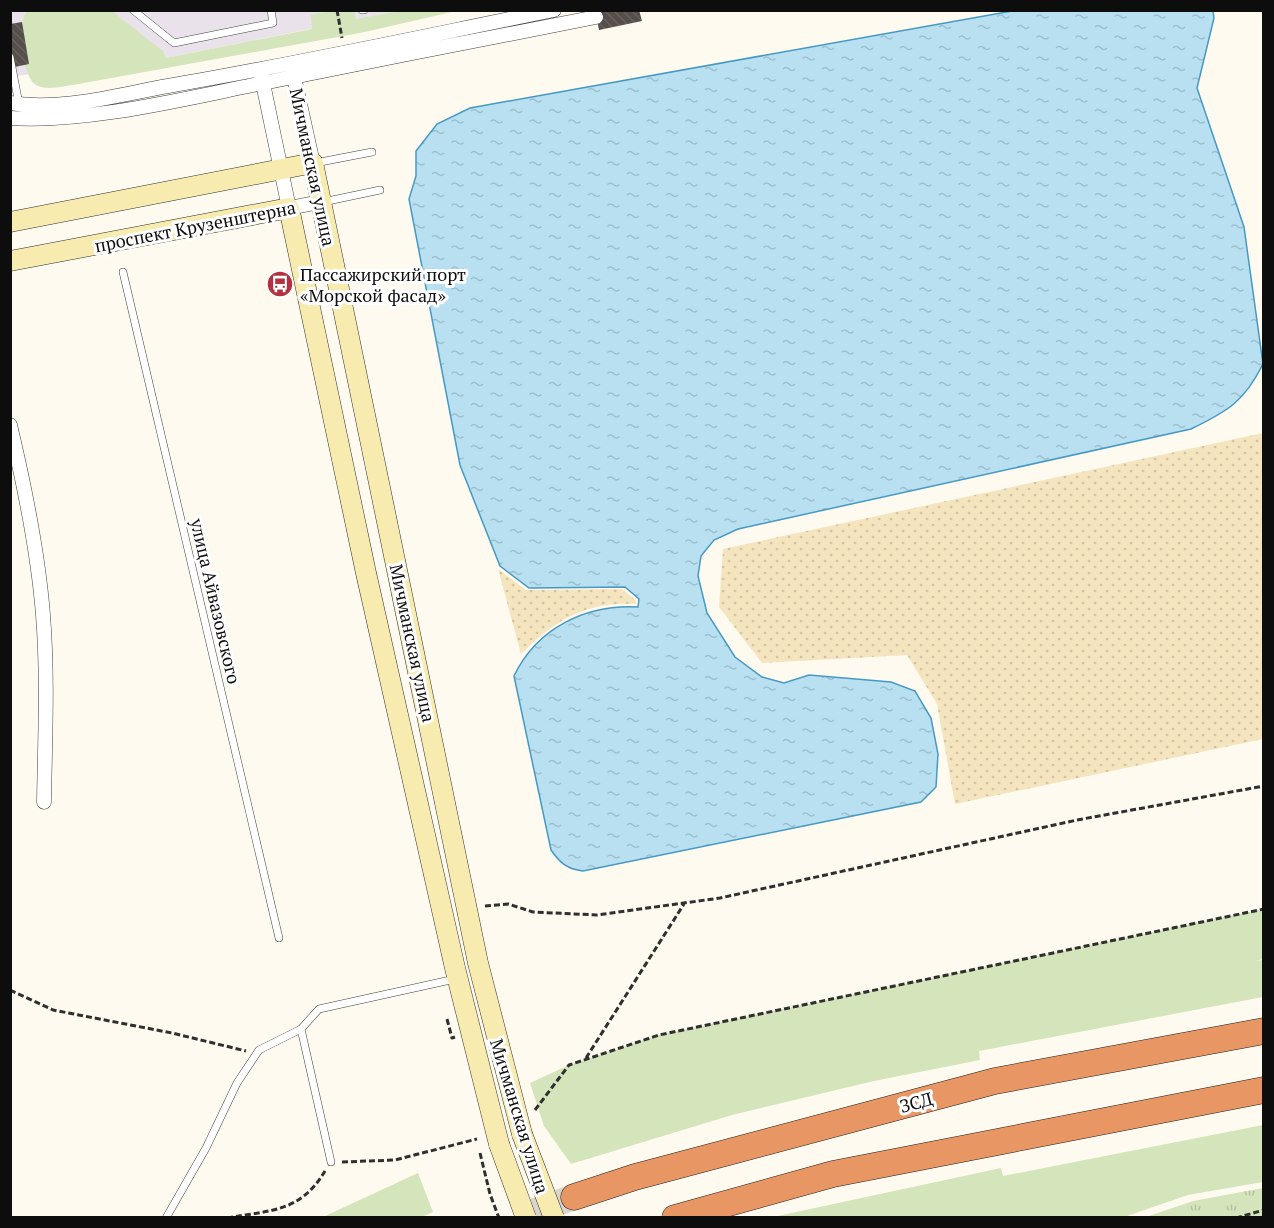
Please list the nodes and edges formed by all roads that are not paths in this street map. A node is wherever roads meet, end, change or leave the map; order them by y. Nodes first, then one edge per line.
1 (271, 10) edge
2 (554, 10) edge
3 (135, 11) edge
4 (596, 17) dead end
5 (10, 57) edge
6 (293, 70) junction
7 (261, 76) junction
8 (15, 111) edge
9 (372, 152) dead end
10 (313, 163) junction
11 (281, 170) junction
12 (380, 190) dead end
13 (320, 202) junction
14 (289, 208) junction
15 (10, 222) edge
16 (10, 261) edge
17 (123, 272) dead end
18 (10, 425) edge
19 (44, 802) dead end
20 (279, 938) dead end
21 (457, 979) junction
22 (301, 1029) junction
23 (1263, 1031) edge
24 (1263, 1090) edge
25 (331, 1162) road end
26 (574, 1197) tunnel mouth
27 (166, 1218) edge
28 (526, 1218) edge
29 (554, 1218) edge
30 (675, 1218) edge

1 - 3 lane
2 - 6 street
4 - 6 street
5 - 8 lane
6 - 7 street
6 - 10 street, Мичманская улица
7 - 8 street
7 - 11 street, Мичманская улица
9 - 10 lane
10 - 11 main road
10 - 13 main road, Мичманская улица
11 - 14 street, Мичманская улица
11 - 15 main road
12 - 13 lane, проспект Крузенштерна
13 - 14 street, проспект Крузенштерна
13 - 29 main road, Мичманская улица, bridge
14 - 16 main road, проспект Крузенштерна
14 - 21 main road, Мичманская улица
17 - 20 lane, улица Айвазовского
18 - 19 street
21 - 22 lane
21 - 28 main road, Мичманская улица, bridge
22 - 25 lane
22 - 27 lane
23 - 26 highway, ЗСД
24 - 30 highway

